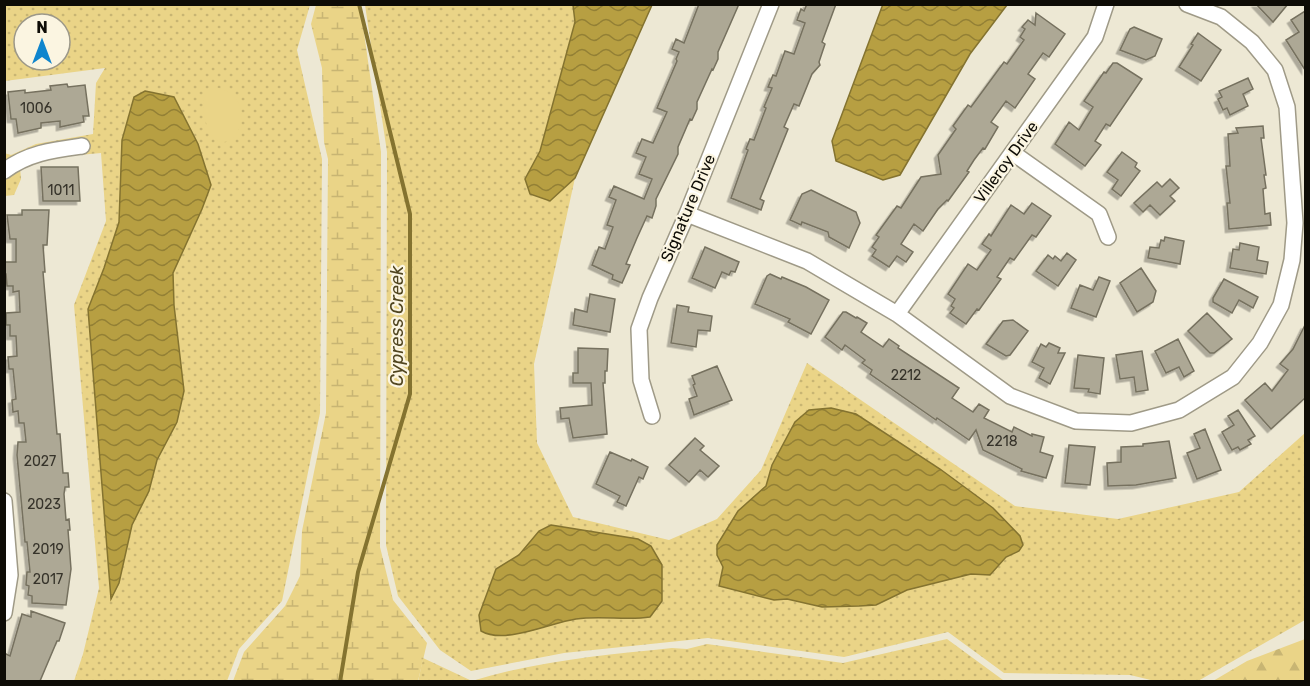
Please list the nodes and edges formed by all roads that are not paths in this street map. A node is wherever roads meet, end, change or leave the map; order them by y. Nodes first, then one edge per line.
1 (771, 4) edge
2 (1106, 4) edge
3 (1186, 4) edge
4 (82, 146) dead end
5 (1013, 153) junction
6 (4, 171) edge
7 (687, 213) junction
8 (1108, 237) dead end
9 (897, 314) junction
10 (652, 416) dead end
11 (4, 501) edge
12 (4, 613) edge

1 - 7 street, Signature Drive
2 - 5 street, Villeroy Drive
3 - 9 street
4 - 6 street
5 - 8 street
5 - 9 street, Villeroy Drive
7 - 9 street
7 - 10 street, Signature Drive
11 - 12 street

